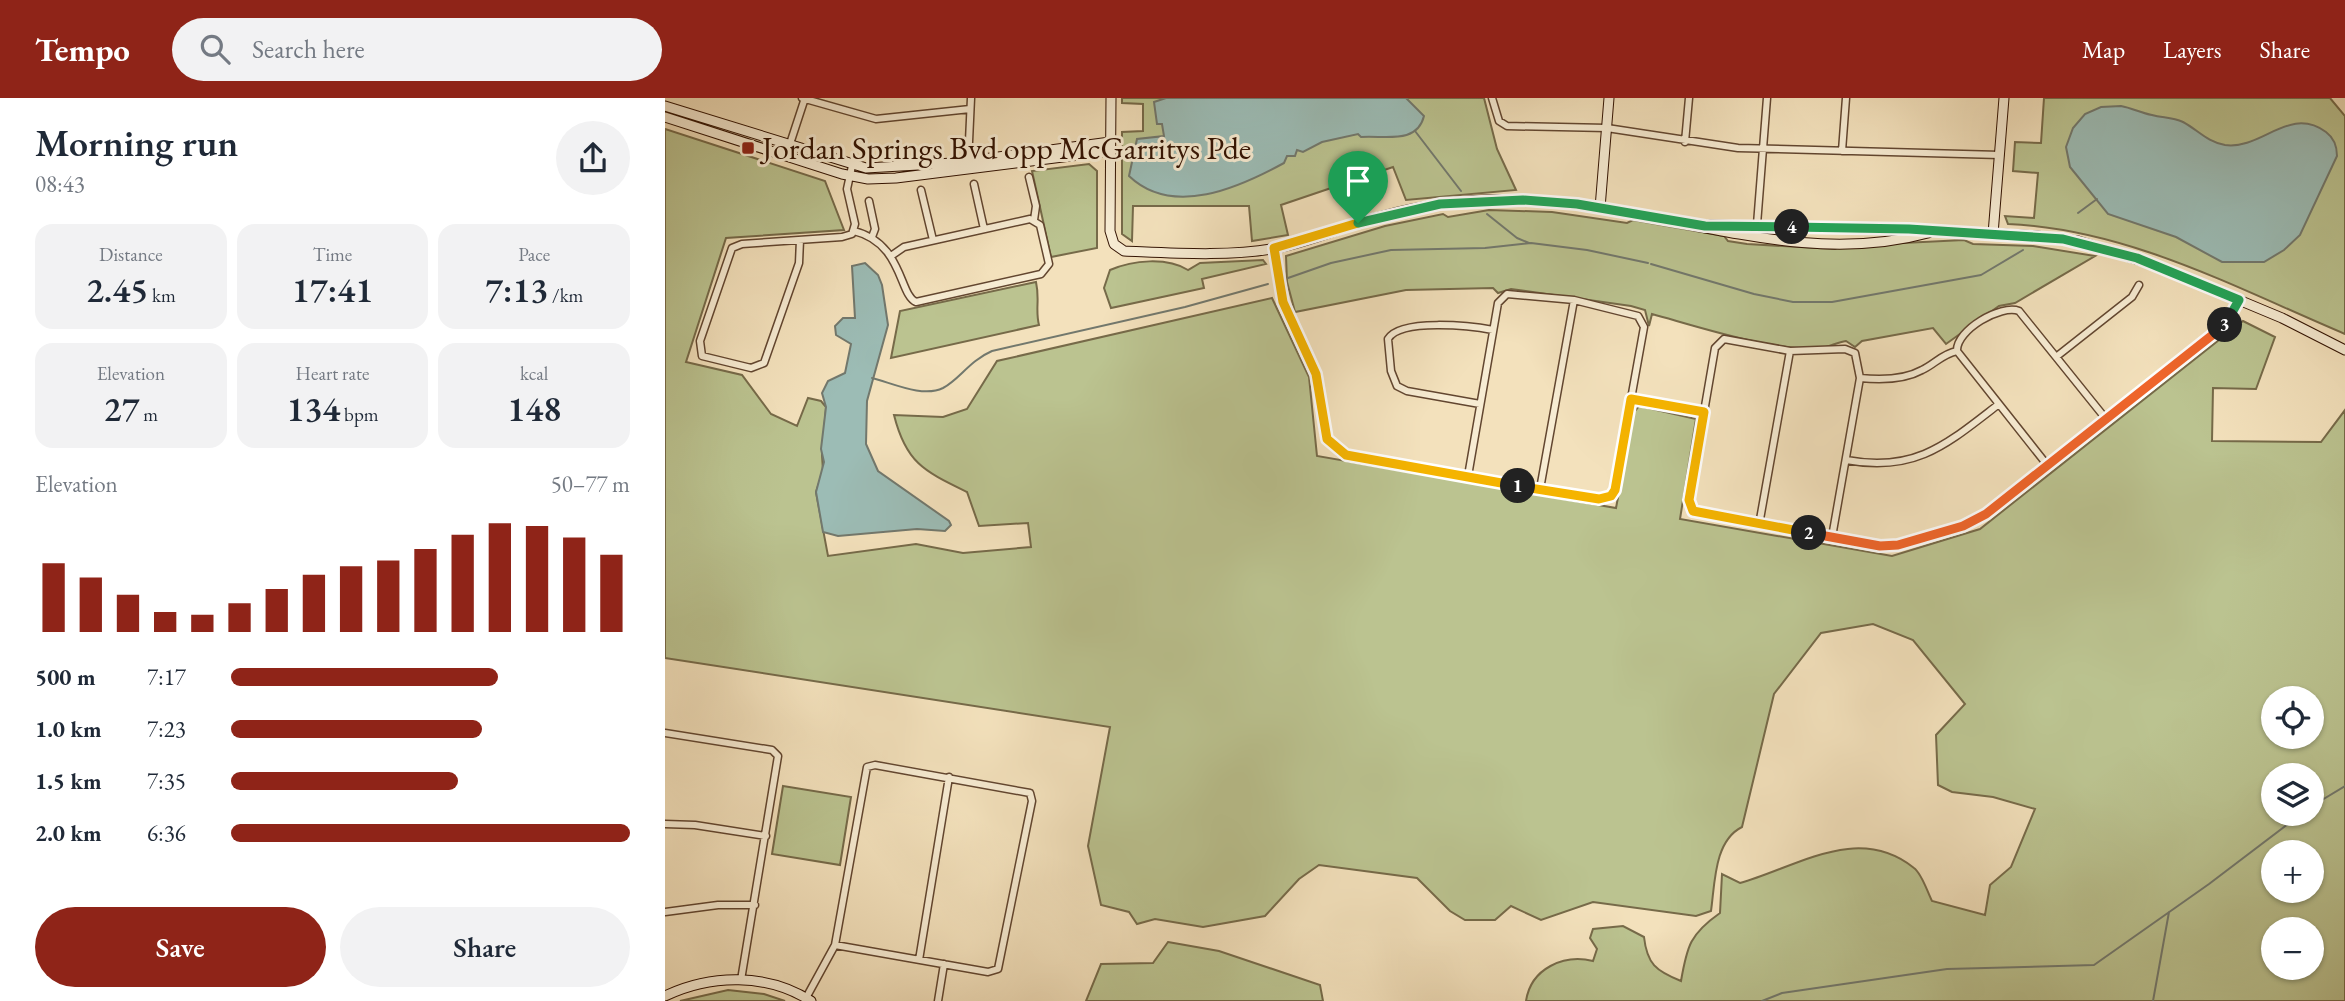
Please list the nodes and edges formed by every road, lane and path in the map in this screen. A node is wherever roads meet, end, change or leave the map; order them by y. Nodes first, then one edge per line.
1 (804, 98) edge
2 (971, 98) edge
3 (1111, 98) edge
4 (1492, 98) edge
5 (1609, 98) edge
6 (1689, 98) edge
7 (1767, 98) edge
8 (1846, 98) edge
9 (2004, 98) edge
10 (665, 106) edge
11 (970, 109) junction
12 (665, 117) edge
13 (1607, 128) junction
14 (1685, 142) junction
15 (1110, 147) junction
16 (1763, 149) junction
17 (787, 151) junction
18 (1842, 151) junction
19 (2000, 155) junction
20 (968, 165) junction
21 (851, 171) junction
22 (1029, 177) dead end
23 (974, 184) dead end
24 (921, 190) dead end
25 (869, 201) dead end
26 (1600, 208) junction
27 (1034, 220) junction
28 (1705, 226) junction
29 (1757, 226) junction
30 (984, 229) junction
31 (854, 231) junction
32 (1929, 233) junction
33 (1993, 234) junction
34 (872, 237) junction
35 (1756, 237) junction
36 (800, 240) junction
37 (933, 240) junction
38 (1274, 248) junction
39 (891, 256) junction
40 (2139, 285) dead end
41 (1574, 300) junction
42 (2239, 300) junction
43 (1493, 330) junction
44 (2345, 350) edge
45 (1790, 351) junction
46 (1957, 351) junction
47 (2056, 357) junction
48 (1860, 378) junction
49 (1631, 399) junction
50 (1480, 404) junction
51 (1999, 404) junction
52 (1704, 412) junction
53 (2106, 419) junction
54 (1846, 460) junction
55 (2048, 466) junction
56 (1468, 477) junction
57 (1540, 489) junction
58 (1759, 525) junction
59 (1832, 537) junction
60 (665, 733) edge
61 (949, 777) junction
62 (665, 824) edge
63 (766, 836) junction
64 (755, 905) junction
65 (665, 912) edge
66 (835, 945) junction
67 (919, 960) junction
68 (944, 964) junction
69 (741, 980) junction
70 (665, 996) edge
71 (809, 1000) edge
72 (938, 1001) edge

1 - 11 street
1 - 17 street
2 - 11 street
3 - 15 street
4 - 13 street
5 - 13 street
6 - 14 street
7 - 16 street
8 - 18 street
9 - 19 street
10 - 17 street
11 - 20 street
12 - 17 street
13 - 14 street
13 - 26 street
14 - 16 street
15 - 20 street
15 - 38 street
16 - 18 street
16 - 29 street
17 - 21 street
18 - 19 street
19 - 33 street
20 - 21 street
21 - 31 street
22 - 27 street
23 - 30 street
24 - 37 street
25 - 34 street
26 - 28 street
26 - 38 street
27 - 30 street
27 - 39 street
28 - 29 street
28 - 35 street
29 - 32 street
29 - 35 street
30 - 37 street
31 - 34 street
31 - 36 street
32 - 33 street
32 - 35 street
33 - 42 street
34 - 39 street
36 - 36 street
37 - 39 street
38 - 56 street
40 - 47 street
41 - 43 street
41 - 49 street
41 - 57 street
42 - 44 street
42 - 53 street
43 - 50 street
43 - 50 street
45 - 48 street
45 - 52 street
45 - 58 street
46 - 47 street
46 - 48 street
46 - 51 street
47 - 53 street
48 - 54 street
49 - 52 street
49 - 57 street
50 - 56 street
51 - 54 street
51 - 55 street
52 - 58 street
53 - 55 street
54 - 59 street
55 - 59 street
56 - 57 street
58 - 59 street
60 - 63 street
61 - 66 street
61 - 67 street
61 - 68 street
62 - 63 street
63 - 64 street
64 - 65 street
64 - 69 street
66 - 67 street
66 - 71 street
67 - 68 street
68 - 72 street
69 - 70 street
69 - 71 street

